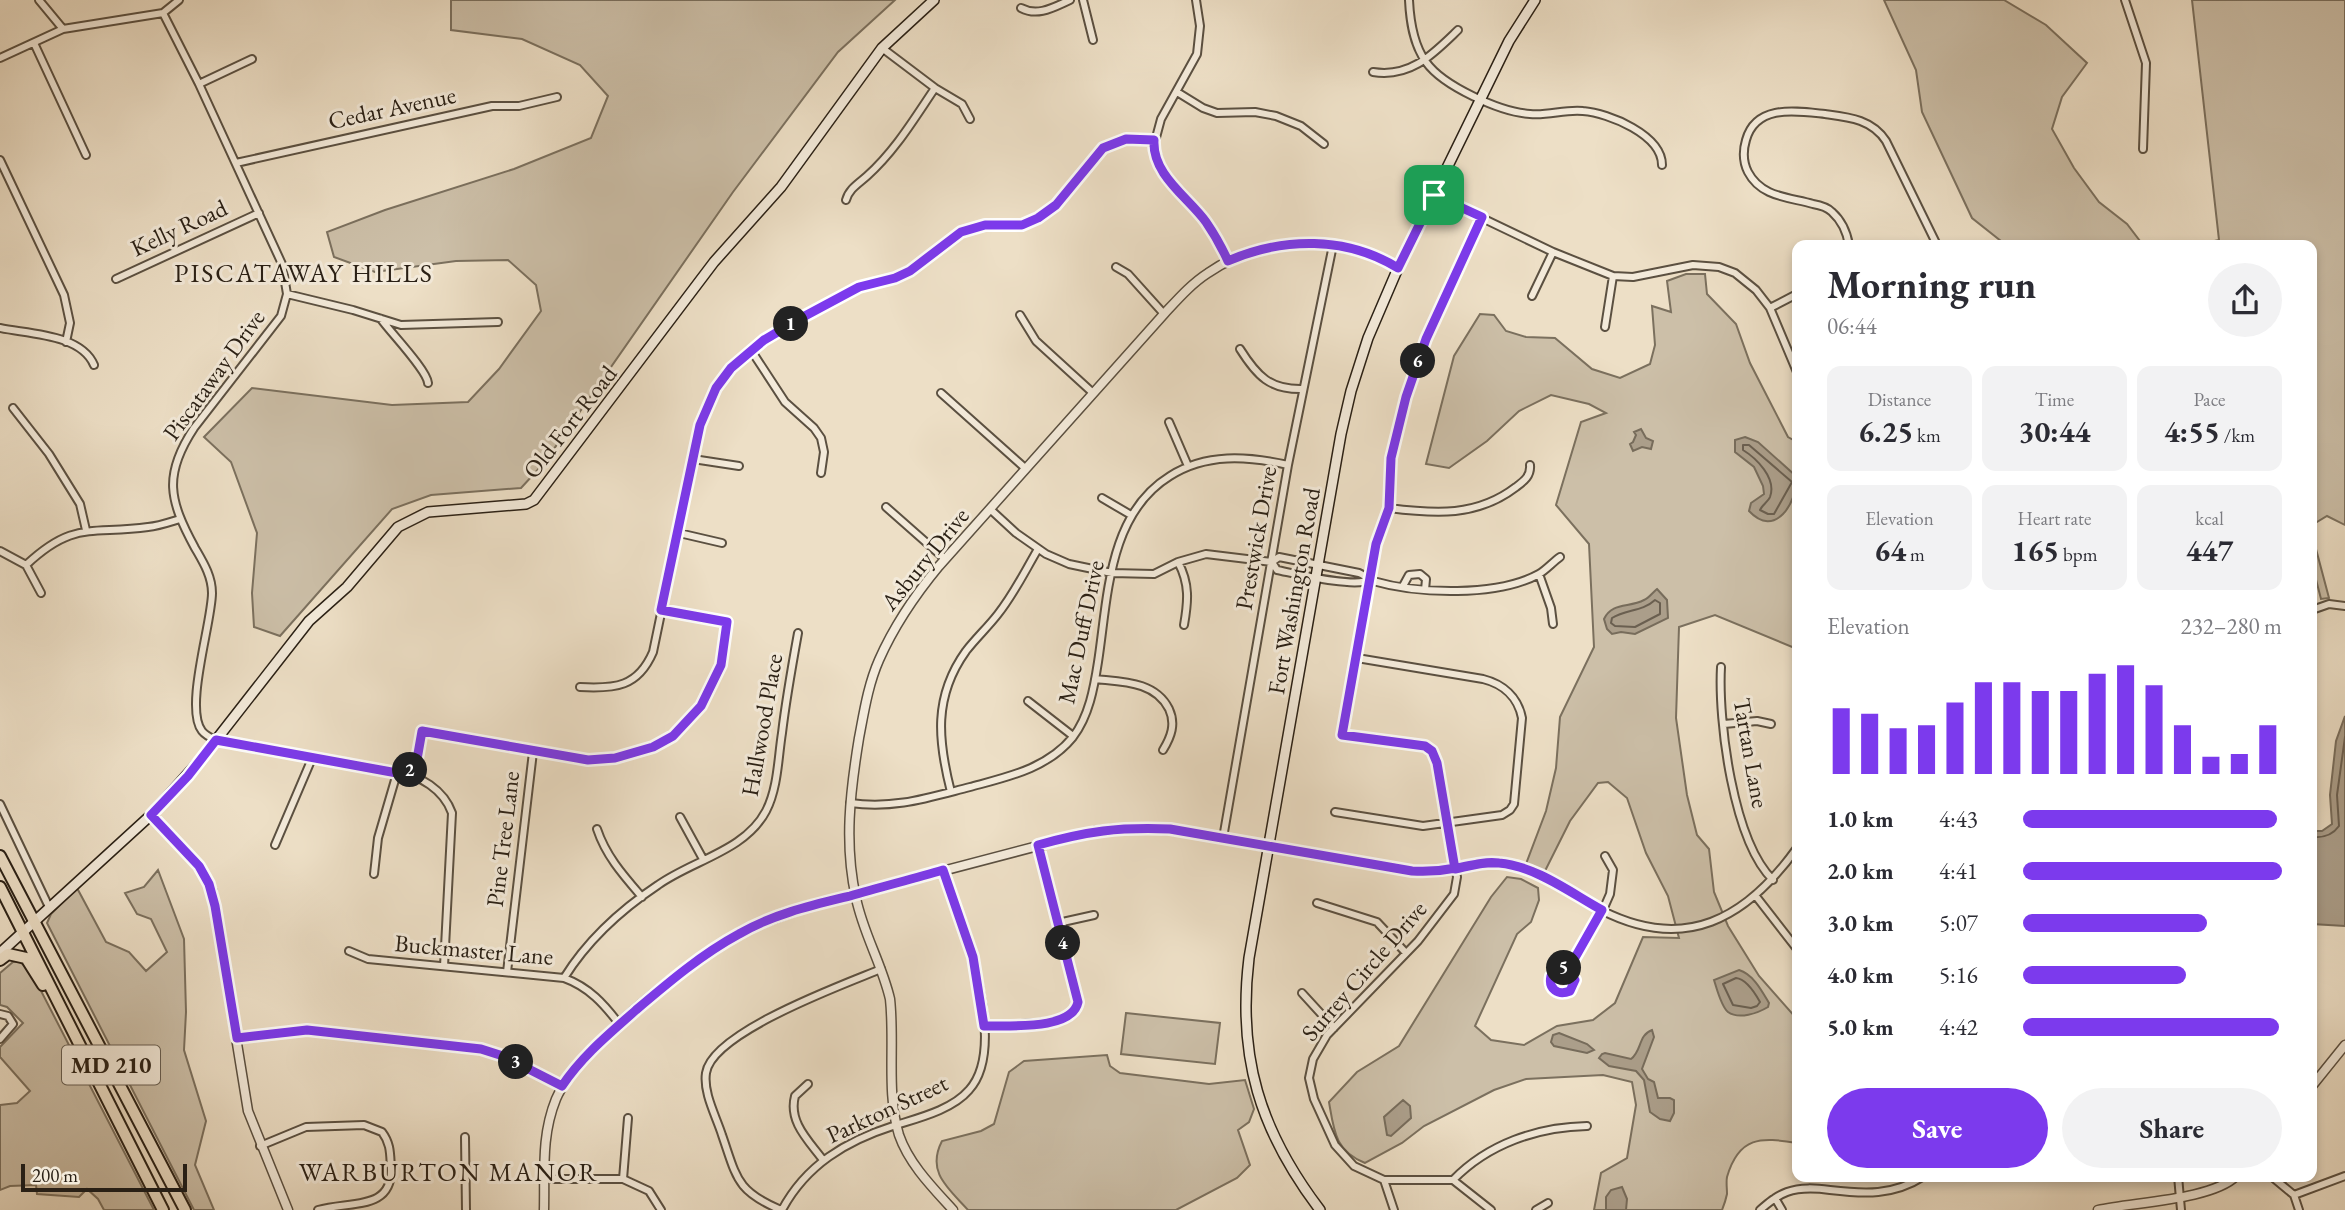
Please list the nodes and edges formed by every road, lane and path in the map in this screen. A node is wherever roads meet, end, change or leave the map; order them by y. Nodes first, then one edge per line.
1 (39, 0) edge
2 (180, 0) edge
3 (934, 0) edge
4 (1070, 0) edge
5 (1083, 0) edge
6 (1196, 0) edge
7 (1409, 0) edge
8 (1535, 0) edge
9 (2125, 0) edge
10 (1021, 8) dead end
11 (163, 13) junction
12 (63, 29) junction
13 (1458, 30) dead end
14 (1093, 40) dead end
15 (34, 43) junction
16 (882, 48) junction
17 (0, 58) edge
18 (252, 59) dead end
19 (1425, 61) junction
20 (1373, 72) dead end
21 (199, 84) junction
22 (935, 88) junction
23 (1177, 92) junction
24 (557, 97) dead end
25 (1480, 100) junction
26 (970, 118) dead end
27 (1154, 140) junction
28 (1324, 144) dead end
29 (2143, 149) dead end
30 (86, 155) dead end
31 (0, 160) edge
32 (236, 163) junction
33 (1662, 165) dead end
34 (1434, 195) junction
35 (846, 200) dead end
36 (259, 213) junction
37 (1482, 217) junction
38 (1847, 240) edge
39 (1935, 240) edge
40 (1333, 245) junction
41 (1553, 252) junction
42 (1228, 261) junction
43 (1116, 267) dead end
44 (1398, 268) junction
45 (1612, 276) junction
46 (116, 279) dead end
47 (287, 294) junction
48 (1532, 296) dead end
49 (1792, 297) edge
50 (1770, 308) junction
51 (1164, 314) junction
52 (1020, 315) dead end
53 (381, 319) junction
54 (499, 322) dead end
55 (1605, 327) dead end
56 (0, 328) edge
57 (66, 342) junction
58 (1240, 349) dead end
59 (751, 350) junction
60 (1792, 360) edge
61 (94, 365) dead end
62 (428, 383) dead end
63 (1303, 389) junction
64 (941, 393) dead end
65 (1093, 393) junction
66 (13, 408) dead end
67 (1169, 422) dead end
68 (693, 459) junction
69 (1288, 465) junction
70 (1530, 465) dead end
71 (738, 466) dead end
72 (1188, 466) junction
73 (1025, 468) junction
74 (821, 473) dead end
75 (1102, 498) dead end
76 (886, 507) dead end
77 (1389, 508) junction
78 (990, 509) junction
79 (1131, 515) junction
80 (180, 519) junction
81 (86, 530) junction
82 (679, 533) junction
83 (722, 543) dead end
84 (1038, 550) junction
85 (0, 551) edge
86 (1560, 557) dead end
87 (945, 559) junction
88 (1178, 562) junction
89 (1272, 562) junction
90 (26, 565) junction
91 (1317, 565) junction
92 (1112, 573) junction
93 (1539, 574) junction
94 (1315, 577) junction
95 (1370, 580) junction
96 (1403, 586) junction
97 (1425, 590) junction
98 (41, 593) dead end
99 (2345, 606) edge
100 (2317, 608) edge
101 (661, 610) junction
102 (1553, 624) dead end
103 (1184, 625) dead end
104 (798, 633) dead end
105 (1357, 658) junction
106 (1721, 667) dead end
107 (1095, 678) junction
108 (580, 687) dead end
109 (1028, 701) dead end
110 (1724, 724) junction
111 (1771, 724) dead end
112 (1073, 736) junction
113 (216, 740) junction
114 (1163, 750) dead end
115 (533, 752) junction
116 (313, 756) junction
117 (397, 773) junction
118 (951, 792) junction
119 (850, 803) junction
120 (0, 804) edge
121 (1335, 812) dead end
122 (151, 815) junction
123 (680, 817) dead end
124 (1446, 824) junction
125 (597, 829) dead end
126 (1223, 838) junction
127 (275, 845) dead end
128 (1038, 845) junction
129 (1268, 847) junction
130 (0, 856) edge
131 (1605, 856) dead end
132 (1792, 856) edge
133 (703, 859) junction
134 (1455, 869) junction
135 (943, 870) junction
136 (374, 874) dead end
137 (1773, 880) junction
138 (0, 887) edge
139 (855, 894) junction
140 (1755, 895) junction
141 (642, 897) junction
142 (1317, 903) dead end
143 (49, 907) junction
144 (1602, 910) junction
145 (1094, 915) dead end
146 (34, 922) junction
147 (1058, 923) junction
148 (23, 932) junction
149 (1792, 943) edge
150 (349, 951) dead end
151 (0, 953) edge
152 (1406, 953) junction
153 (0, 960) edge
154 (444, 966) junction
155 (881, 969) junction
156 (1568, 970) junction
157 (507, 972) junction
158 (564, 978) junction
159 (1302, 993) dead end
160 (0, 1014) edge
161 (620, 1025) junction
162 (984, 1026) junction
163 (1334, 1028) junction
164 (237, 1038) junction
165 (0, 1039) edge
166 (2345, 1045) edge
167 (83, 1052) junction
168 (2317, 1080) edge
169 (808, 1084) dead end
170 (562, 1086) junction
171 (628, 1118) dead end
172 (897, 1125) junction
173 (1587, 1126) dead end
174 (465, 1137) dead end
175 (260, 1146) junction
176 (823, 1160) junction
177 (2345, 1176) edge
178 (623, 1179) junction
179 (544, 1180) junction
180 (1384, 1180) junction
181 (1453, 1180) junction
182 (1913, 1182) edge
183 (2179, 1182) edge
184 (2228, 1182) edge
185 (2278, 1182) edge
186 (2294, 1195) junction
187 (2180, 1197) junction
188 (1775, 1198) junction
189 (1548, 1203) dead end
190 (163, 1210) edge
191 (185, 1210) edge
192 (288, 1210) edge
193 (318, 1210) edge
194 (466, 1210) edge
195 (544, 1210) edge
196 (661, 1210) edge
197 (782, 1210) edge
198 (953, 1210) edge
199 (1321, 1210) edge
200 (1394, 1210) edge
201 (1491, 1210) edge
202 (1536, 1210) edge
203 (1759, 1210) edge
204 (1782, 1210) edge
205 (2098, 1210) edge
206 (2180, 1210) edge
207 (2299, 1210) edge

1 - 12 street
2 - 11 street
3 - 16 main road, Old Fort Road
4 - 10 street
5 - 14 street
6 - 23 street
7 - 19 street
8 - 25 main road, Fort Washington Road
9 - 29 street
11 - 12 street
11 - 21 street, Piscataway Drive
12 - 15 street
13 - 19 street
15 - 17 street
15 - 30 street
16 - 22 street
16 - 113 main road, Old Fort Road
18 - 21 street
19 - 20 street
19 - 25 street
21 - 32 street, Piscataway Drive
22 - 26 street
22 - 35 street
23 - 27 street
23 - 28 street
24 - 32 street, Cedar Avenue
25 - 33 street
25 - 34 main road, Fort Washington Road
27 - 42 street
27 - 59 street
31 - 57 street
32 - 36 street, Piscataway Drive
34 - 37 street
34 - 44 main road, Fort Washington Road
36 - 46 street, Kelly Road
36 - 47 street, Piscataway Drive
37 - 41 street
37 - 77 street, Surrey Circle Drive
38 - 39 street
40 - 42 street, Asbury Drive
40 - 44 street, Asbury Drive
40 - 63 street, Prestwick Drive
41 - 45 street
41 - 48 street
42 - 51 street, Asbury Drive
43 - 51 street
44 - 91 main road, Fort Washington Road
45 - 50 street
45 - 55 street
47 - 53 street
47 - 80 street, Piscataway Drive
49 - 50 street
50 - 60 street
51 - 65 street, Asbury Drive
52 - 65 street
53 - 54 street
53 - 62 street
56 - 57 street
57 - 61 street
58 - 63 street
59 - 68 street
59 - 74 street
63 - 69 street, Prestwick Drive
64 - 73 street
65 - 73 street, Asbury Drive
66 - 81 street
67 - 72 street
68 - 71 street
68 - 82 street
69 - 72 street, Mac Duff Drive
69 - 89 street, Prestwick Drive
70 - 77 street
72 - 79 street, Mac Duff Drive
73 - 78 street, Asbury Drive
75 - 79 street
76 - 87 street
77 - 95 street, Surrey Circle Drive
78 - 84 street
78 - 87 street, Asbury Drive
79 - 92 street, Mac Duff Drive
80 - 81 street
80 - 113 street, Piscataway Drive
81 - 90 street
82 - 83 street
82 - 101 street
84 - 92 street
84 - 118 street
85 - 90 street
86 - 93 street
87 - 119 street, Asbury Drive
88 - 89 street
88 - 92 street
88 - 103 street
89 - 91 street
89 - 94 street
89 - 126 street, Prestwick Drive
90 - 98 street
91 - 94 main road, Fort Washington Road
91 - 95 street
92 - 107 street, Mac Duff Drive
93 - 97 street
93 - 102 street
94 - 95 street
94 - 129 main road, Fort Washington Road
95 - 96 street
95 - 105 street, Surrey Circle Drive
96 - 97 street
96 - 97 street
99 - 100 street
101 - 108 street
101 - 115 street
104 - 133 street, Hallwood Place
105 - 124 street, Surrey Circle Drive
105 - 124 street
106 - 110 street, Tartan Lane
107 - 112 street, Mac Duff Drive
107 - 114 street
109 - 112 street
110 - 111 street
110 - 137 street, Tartan Lane
112 - 118 street, Mac Duff Drive
113 - 116 street
113 - 122 main road, Old Fort Road
115 - 117 street
115 - 157 street, Pine Tree Lane
116 - 117 street
116 - 127 street
117 - 136 street
117 - 154 street
118 - 119 street, Mac Duff Drive
119 - 139 street, Asbury Drive
120 - 143 street
121 - 124 street
122 - 143 main road, Old Fort Road
122 - 164 street
123 - 133 street
124 - 134 street, Surrey Circle Drive
125 - 141 street
126 - 128 street
126 - 129 street
128 - 135 street
128 - 147 street
129 - 134 street
129 - 199 main road, Fort Washington Road
130 - 146 highway, MD 210
131 - 144 street
132 - 137 street
133 - 141 street, Hallwood Place
134 - 144 street
134 - 152 street, Surrey Circle Drive
135 - 139 street
135 - 162 street, Parkton Street
137 - 140 street
138 - 148 highway, MD 210
139 - 155 street, Asbury Drive
139 - 161 street
140 - 144 street
140 - 149 street
141 - 158 street, Hallwood Place
142 - 152 street
143 - 146 main road, Old Fort Road
144 - 156 street
145 - 147 street
146 - 148 main road, Old Fort Road
146 - 191 highway, MD 210
147 - 162 street
148 - 151 main road, Old Fort Road
148 - 167 highway, MD 210
150 - 154 street, Buckmaster Lane
152 - 163 street, Surrey Circle Drive
153 - 167 highway
154 - 157 street, Buckmaster Lane
155 - 172 street, Asbury Drive
155 - 197 street
156 - 156 street
157 - 158 street, Buckmaster Lane
158 - 161 street, Buckmaster Lane
159 - 163 street
160 - 165 street
161 - 170 street
162 - 172 street, Parkton Street
163 - 180 street, Surrey Circle Drive
164 - 170 street
164 - 175 street
166 - 168 street
167 - 190 highway, MD 210
169 - 176 street
170 - 179 street
171 - 178 street
172 - 176 street, Parkton Street
172 - 198 street, Asbury Drive
173 - 181 street
174 - 194 street
175 - 192 street
175 - 193 street
176 - 197 street, Parkton Street
177 - 186 street
178 - 179 street
178 - 196 street
179 - 195 street
180 - 181 street, Surrey Circle Drive
180 - 200 street
181 - 201 street
182 - 188 street
183 - 187 street
184 - 187 street
185 - 186 street
186 - 207 street
187 - 205 street
187 - 206 street
188 - 203 street
188 - 204 street
189 - 202 street

